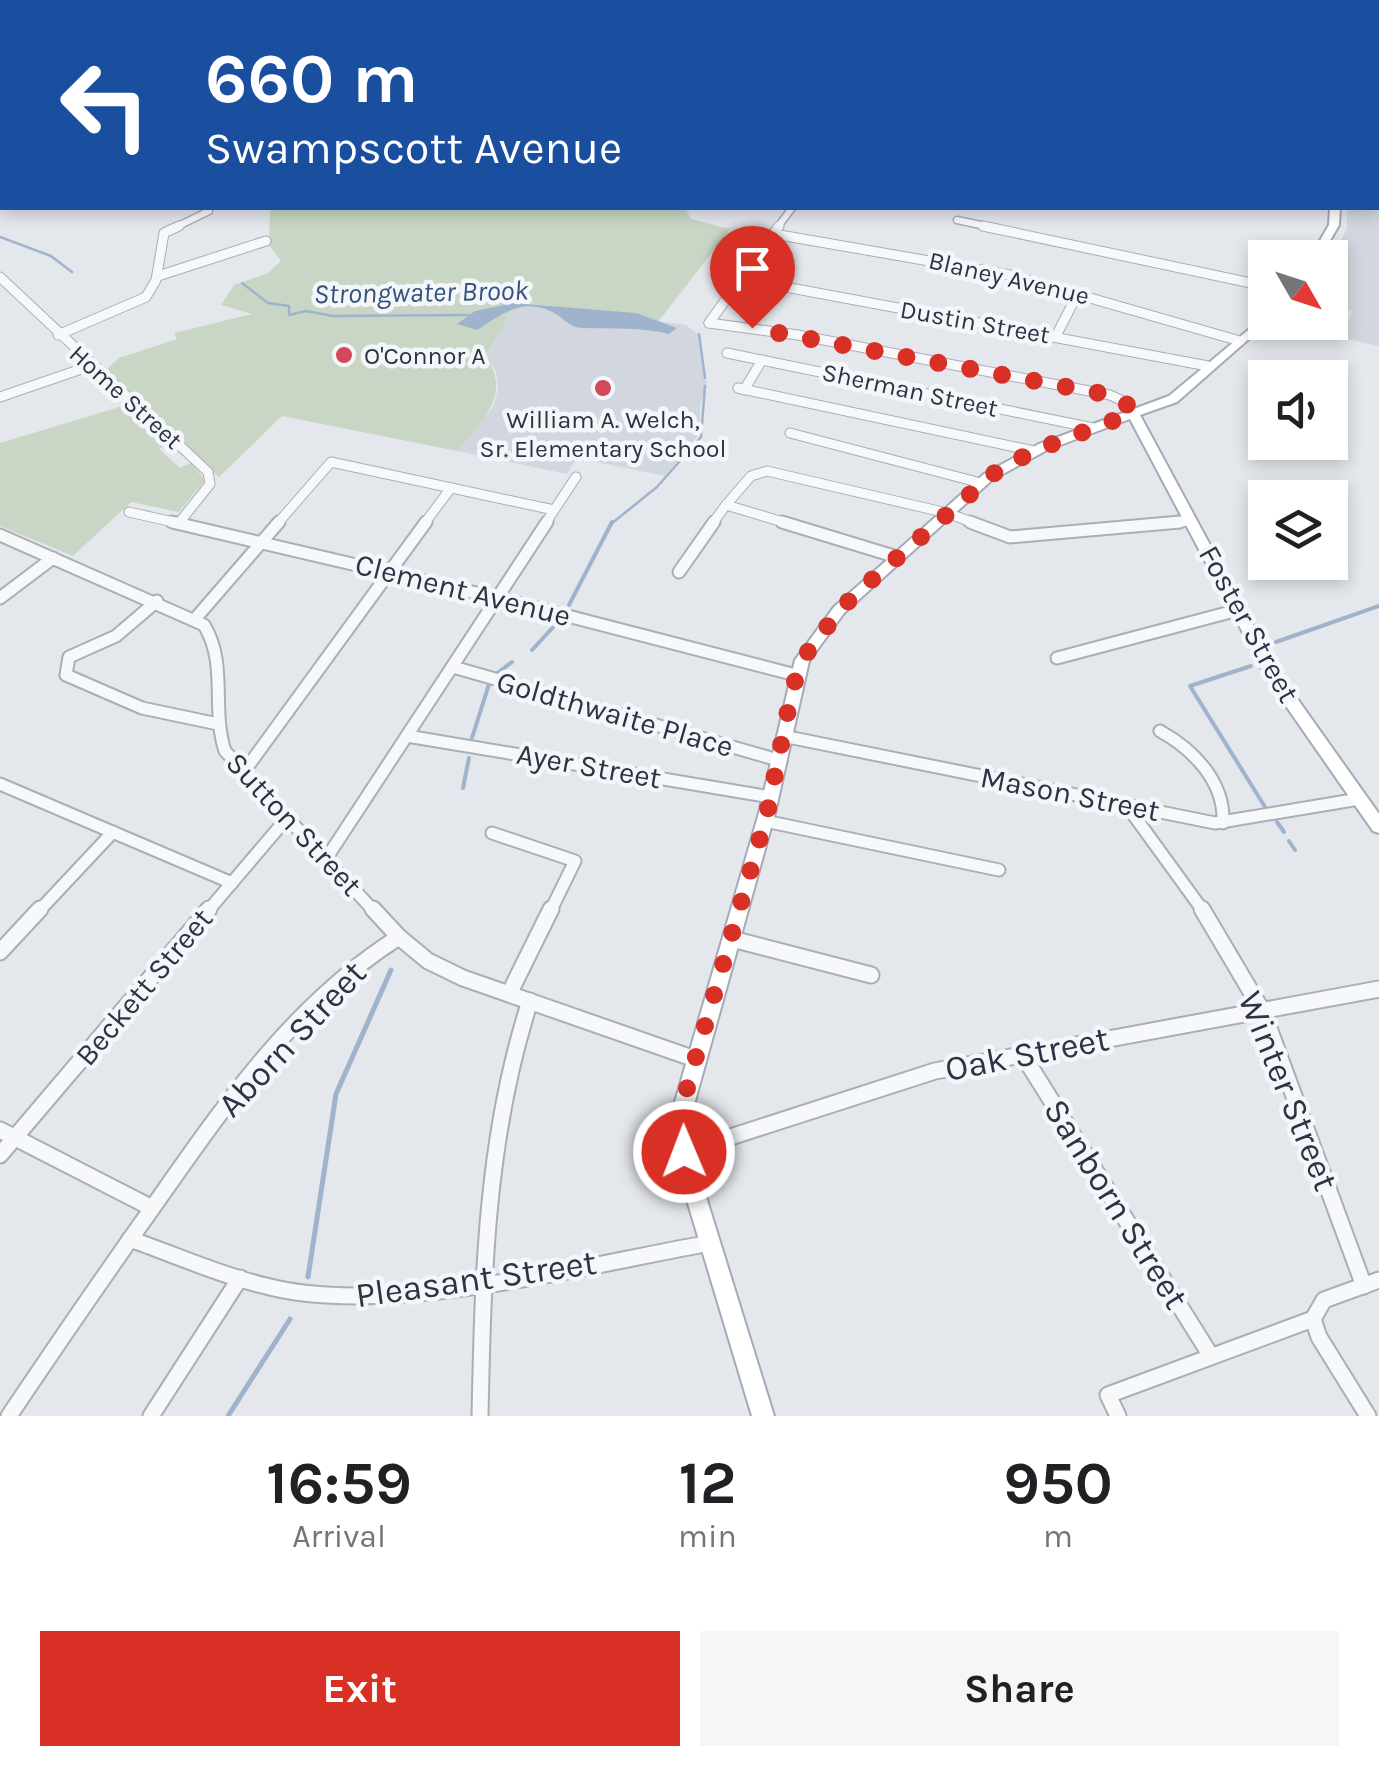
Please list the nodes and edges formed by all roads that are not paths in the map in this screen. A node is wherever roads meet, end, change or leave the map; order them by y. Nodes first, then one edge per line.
1 (787, 210) edge
2 (1335, 210) edge
3 (208, 212) dead end
4 (956, 220) dead end
5 (774, 234) junction
6 (1326, 240) edge
7 (266, 241) dead end
8 (158, 276) junction
9 (0, 277) edge
10 (743, 279) junction
11 (1248, 282) edge
12 (1078, 293) junction
13 (1248, 333) edge
14 (58, 335) junction
15 (1056, 336) junction
16 (1240, 340) junction
17 (727, 353) dead end
18 (762, 360) junction
19 (90, 366) junction
20 (1208, 366) junction
21 (0, 397) edge
22 (1173, 400) junction
23 (1133, 413) junction
24 (1093, 428) junction
25 (790, 432) dead end
26 (1152, 448) junction
27 (1034, 451) junction
28 (576, 477) dead end
29 (981, 483) junction
30 (451, 488) junction
31 (726, 505) junction
32 (554, 510) junction
33 (129, 512) dead end
34 (946, 512) junction
35 (1191, 521) junction
36 (179, 523) junction
37 (0, 535) edge
38 (260, 542) junction
39 (897, 557) junction
40 (52, 558) junction
41 (387, 572) junction
42 (679, 572) dead end
43 (0, 598) edge
44 (498, 598) junction
45 (156, 601) junction
46 (1238, 610) junction
47 (195, 619) junction
48 (1058, 658) dead end
49 (453, 667) junction
50 (796, 675) junction
51 (218, 724) junction
52 (1160, 731) dead end
53 (407, 736) junction
54 (782, 736) junction
55 (778, 760) junction
56 (243, 773) junction
57 (0, 784) edge
58 (771, 797) junction
59 (1359, 800) junction
60 (1128, 806) junction
61 (287, 818) junction
62 (765, 822) junction
63 (1223, 823) junction
64 (1379, 827) edge
65 (114, 832) junction
66 (492, 833) dead end
67 (326, 859) junction
68 (999, 870) dead end
69 (232, 883) junction
70 (399, 937) junction
71 (732, 940) junction
72 (0, 952) edge
73 (871, 975) dead end
74 (1379, 988) edge
75 (509, 994) junction
76 (530, 1001) junction
77 (1263, 1012) junction
78 (1021, 1052) junction
79 (695, 1058) junction
80 (7, 1134) edge
81 (684, 1152) junction
82 (0, 1155) edge
83 (152, 1208) junction
84 (130, 1239) junction
85 (710, 1243) junction
86 (240, 1278) junction
87 (1371, 1283) edge
88 (483, 1284) junction
89 (1313, 1319) junction
90 (1210, 1356) junction
91 (10, 1416) edge
92 (151, 1416) edge
93 (480, 1416) edge
94 (763, 1416) edge
95 (1118, 1416) edge
96 (1368, 1416) edge

1 - 5 street
2 - 6 main road
3 - 8 street
4 - 11 street
5 - 10 street
5 - 12 street, Blaney Avenue
7 - 8 street
8 - 14 street
9 - 14 street, Home Street
10 - 15 street, Dustin Street
10 - 23 street
12 - 15 street
12 - 16 street, Blaney Avenue
13 - 16 main road
14 - 19 street, Home Street
15 - 20 street, Dustin Street
16 - 20 main road
17 - 18 street, Sherman Street
18 - 24 street, Sherman Street
18 - 27 street
19 - 21 street
19 - 36 street, Home Street
20 - 22 main road
20 - 23 main road
22 - 23 main road
22 - 26 main road
23 - 24 main road
23 - 26 main road, Foster Street
24 - 27 main road
25 - 29 street
26 - 35 main road, Foster Street
27 - 29 main road
28 - 32 street
29 - 34 main road
30 - 32 street
30 - 38 street
30 - 41 street
31 - 34 street
31 - 39 street
31 - 42 street
32 - 44 street
33 - 36 street, Clement Avenue
34 - 35 street
34 - 39 main road
35 - 46 main road, Foster Street
36 - 38 street, Clement Avenue
37 - 40 street
38 - 41 street, Clement Avenue
38 - 47 street
39 - 50 main road
40 - 43 street
40 - 45 street
41 - 44 street, Clement Avenue
41 - 56 street
44 - 49 street
44 - 50 street, Clement Avenue
45 - 47 street
45 - 51 street
46 - 48 street
46 - 59 main road, Foster Street
47 - 51 street, Sutton Street
49 - 53 street
49 - 55 street, Goldthwaite Place
50 - 54 main road
51 - 56 street, Sutton Street
52 - 63 street
53 - 58 street, Ayer Street
53 - 67 street
54 - 55 main road
54 - 60 street, Mason Street
55 - 58 main road
56 - 61 street, Sutton Street
57 - 65 street
58 - 62 main road
59 - 63 street, Mason Street
59 - 64 main road, Foster Street
60 - 63 street, Mason Street
60 - 77 street, Winter Street
61 - 67 street, Sutton Street
61 - 69 street, Beckett Street
62 - 68 street
62 - 71 main road
65 - 69 street
65 - 72 street
66 - 75 street
67 - 70 street, Sutton Street
69 - 80 street, Beckett Street
70 - 75 street
70 - 83 street, Aborn Street
71 - 73 street
71 - 79 main road
74 - 77 street, Oak Street
75 - 76 street
76 - 79 street
76 - 88 street
77 - 78 street, Oak Street
77 - 87 street, Winter Street
78 - 81 street, Oak Street
78 - 90 street, Sanborn Street
79 - 81 main road
80 - 82 street, Beckett Street
80 - 83 street
81 - 85 main road
83 - 84 street, Aborn Street
84 - 86 street, Pleasant Street
84 - 91 street, Aborn Street
85 - 88 street, Pleasant Street
85 - 94 main road
86 - 88 street, Pleasant Street
86 - 92 street
87 - 89 street
88 - 93 street
89 - 90 street
89 - 96 street
90 - 95 street

